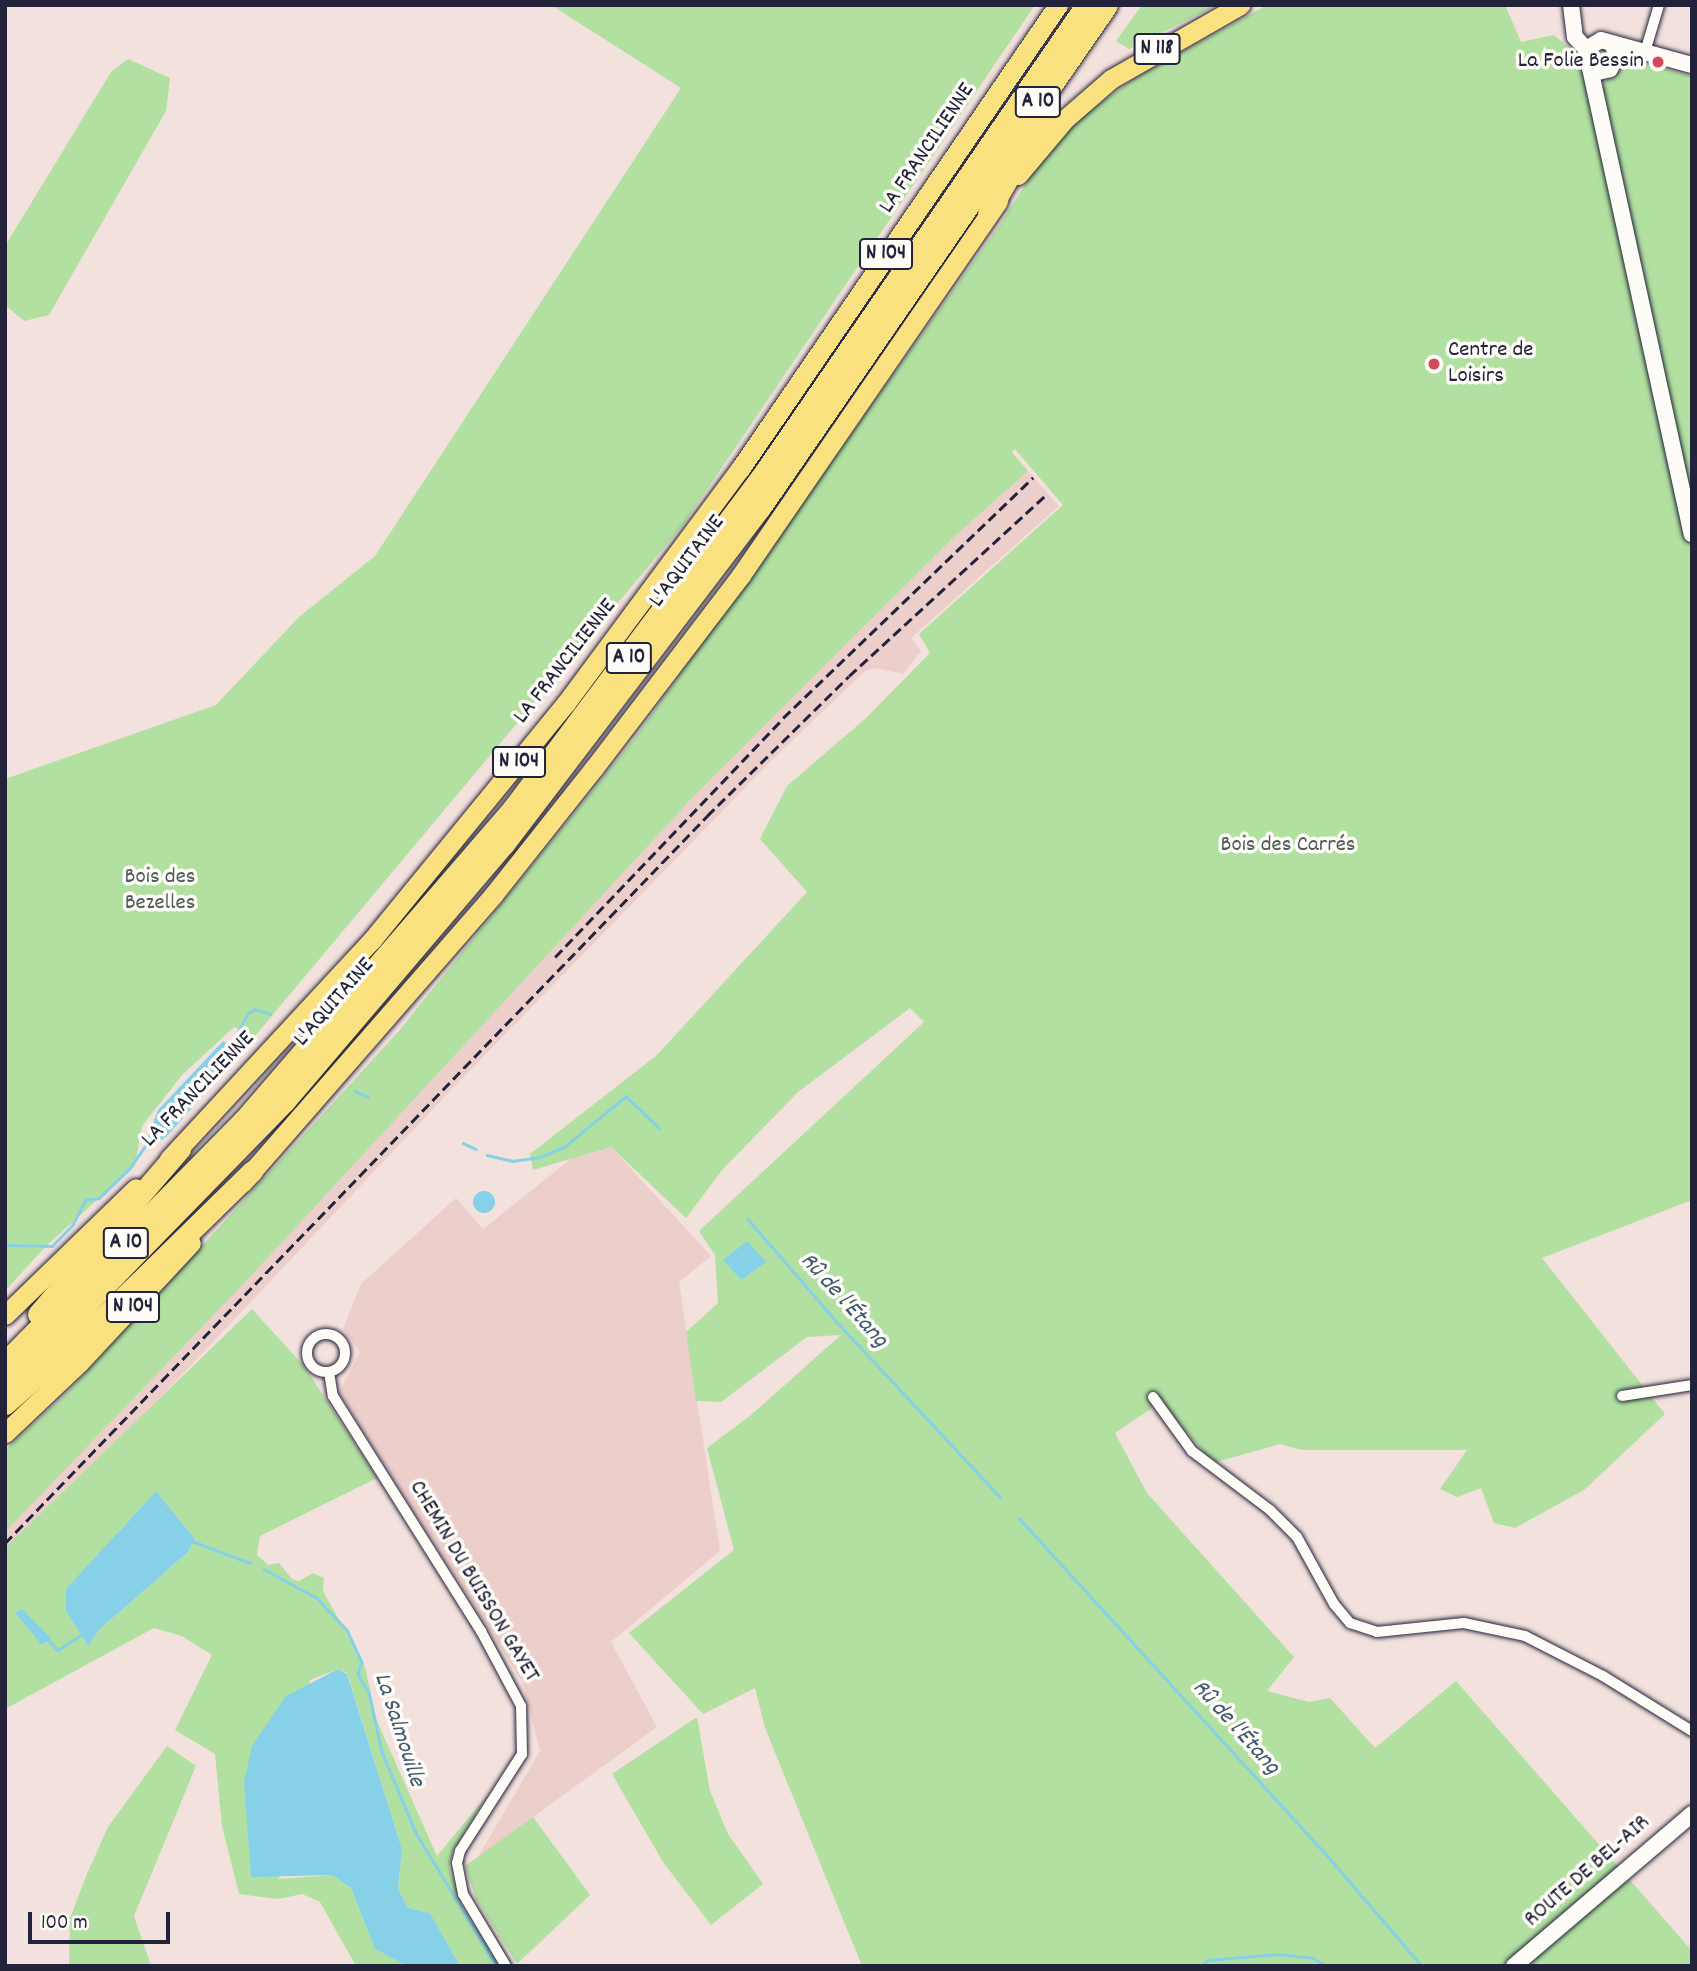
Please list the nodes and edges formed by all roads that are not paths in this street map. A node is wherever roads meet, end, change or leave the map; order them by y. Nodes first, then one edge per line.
1 (1058, 5) edge
2 (1086, 5) edge
3 (1107, 5) edge
4 (1115, 5) edge
5 (1240, 5) edge
6 (1659, 5) edge
7 (1572, 12) edge
8 (1589, 45) junction
9 (1613, 46) junction
10 (1639, 51) junction
11 (1692, 65) edge
12 (1611, 66) junction
13 (1590, 68) junction
14 (1594, 100) junction
15 (988, 214) junction
16 (1692, 534) edge
17 (180, 1149) junction
18 (251, 1171) junction
19 (5, 1315) edge
20 (5, 1349) edge
21 (5, 1362) edge
22 (330, 1372) dead end
23 (1692, 1385) edge
24 (5, 1388) edge
25 (1153, 1396) dead end
26 (1622, 1396) dead end
27 (5, 1404) edge
28 (5, 1433) edge
29 (1692, 1731) edge
30 (1692, 1814) edge
31 (506, 1966) edge
32 (1514, 1966) edge

1 - 17 highway, LA FRANCILIENNE / N 104
2 - 21 highway, L'AQUITAINE / A 10
3 - 24 highway, L'AQUITAINE / A 10
4 - 15 highway
5 - 15 highway, N 118
6 - 10 street
7 - 8 main road
8 - 9 main road
8 - 13 main road
9 - 10 main road
9 - 12 main road
10 - 11 main road
10 - 12 main road
12 - 13 main road
12 - 14 main road
13 - 14 main road
14 - 16 main road
15 - 18 highway, N 104
17 - 19 highway, LA FRANCILIENNE / N 104
17 - 20 highway
18 - 27 highway
18 - 28 highway, N 104
22 - 31 street, CHEMIN DU BUISSON GAYET
23 - 26 street
25 - 29 street
30 - 32 main road, ROUTE DE BEL-AIR

